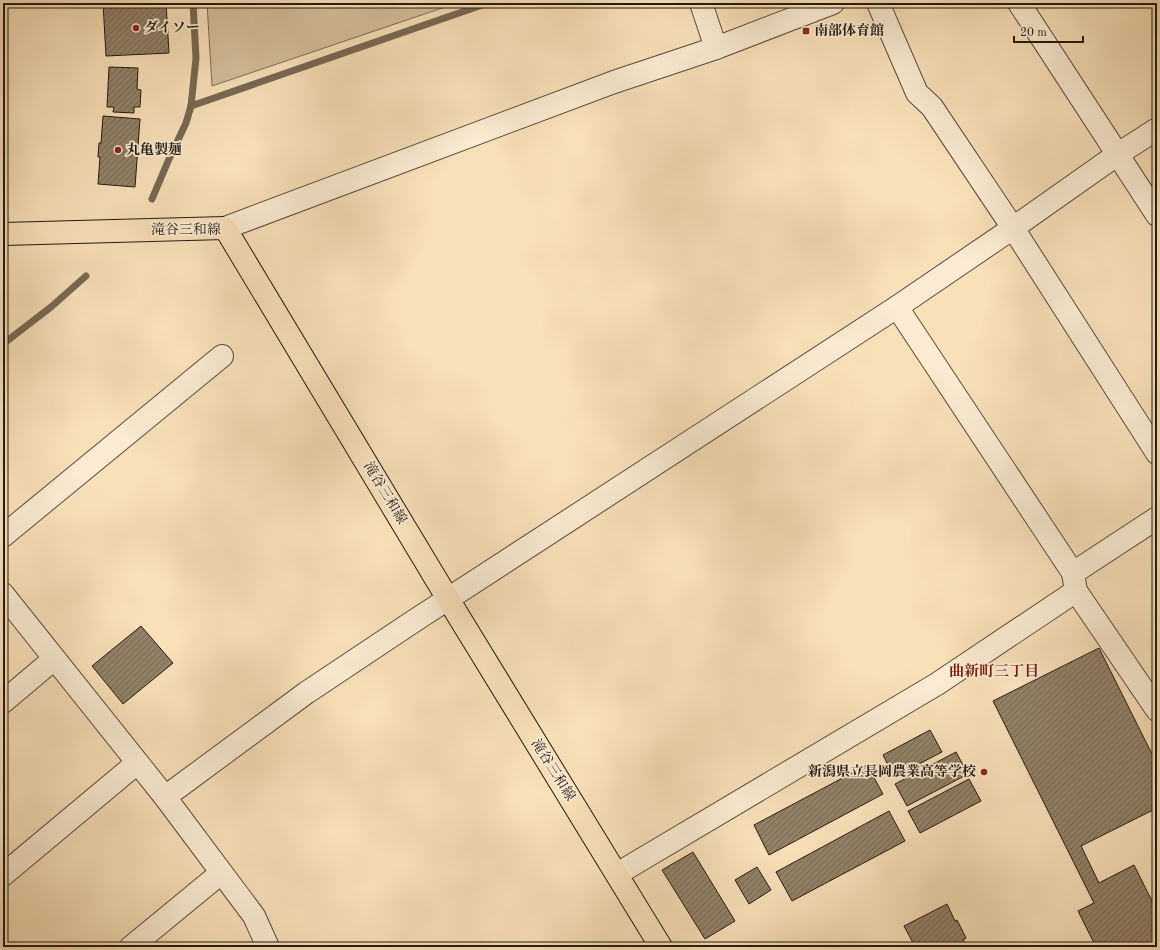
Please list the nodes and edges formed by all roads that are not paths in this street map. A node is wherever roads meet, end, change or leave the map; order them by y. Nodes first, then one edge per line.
1 (701, 3) edge
2 (833, 3) edge
3 (878, 3) edge
4 (1019, 3) edge
5 (716, 48) junction
6 (1157, 129) edge
7 (1118, 154) junction
8 (1157, 215) edge
9 (225, 228) junction
10 (1013, 228) junction
11 (3, 234) edge
12 (897, 307) junction
13 (222, 356) dead end
14 (1157, 452) edge
15 (1157, 518) edge
16 (3, 536) edge
17 (1074, 582) junction
18 (3, 594) edge
19 (448, 599) junction
20 (54, 659) junction
21 (3, 702) edge
22 (1157, 710) edge
23 (137, 763) junction
24 (165, 797) junction
25 (221, 873) junction
26 (617, 874) junction
27 (3, 875) edge
28 (131, 947) edge
29 (268, 947) edge
30 (661, 947) edge

1 - 5 street
2 - 5 street
3 - 10 street
4 - 7 street
5 - 9 street
6 - 7 street
7 - 8 street
7 - 10 street
9 - 11 main road, 滝谷三和線
9 - 19 main road, 滝谷三和線
10 - 12 street
10 - 14 street
12 - 17 street
12 - 19 street
13 - 16 street
15 - 17 street
17 - 22 street
17 - 26 street
18 - 20 street
19 - 24 street
19 - 26 main road, 滝谷三和線
20 - 21 street
20 - 23 street
23 - 24 street
23 - 27 street
24 - 25 street
25 - 28 street
25 - 29 street
26 - 30 main road, 滝谷三和線

